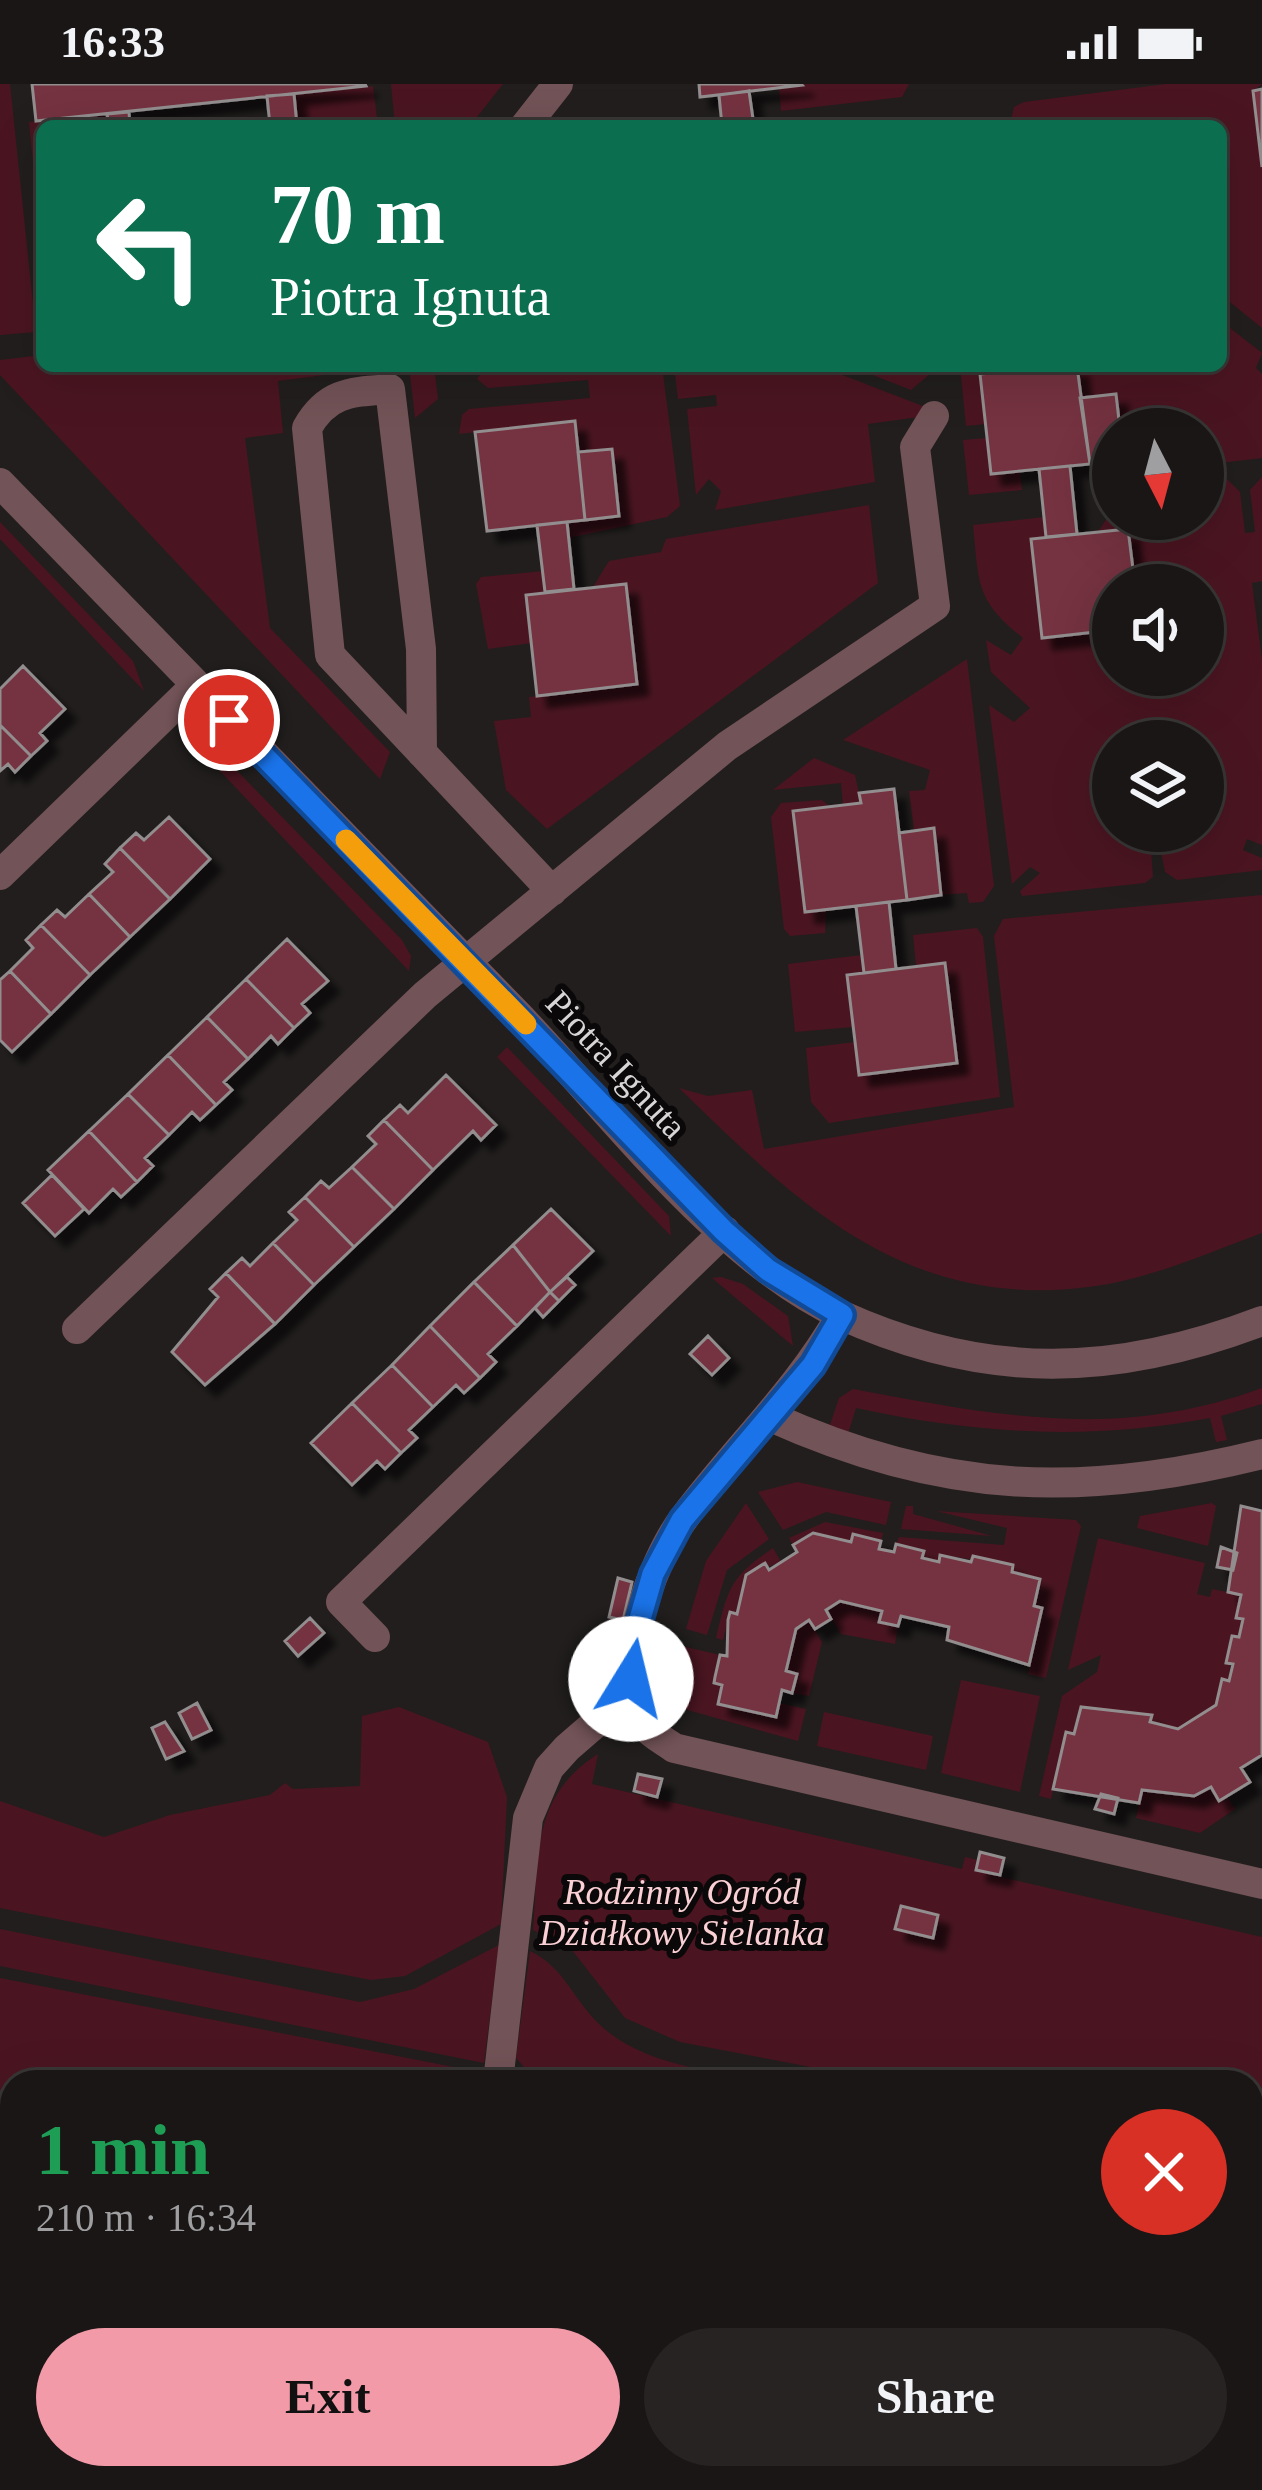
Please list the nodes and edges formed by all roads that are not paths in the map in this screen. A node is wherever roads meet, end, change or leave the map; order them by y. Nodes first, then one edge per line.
1 (558, 84) edge
2 (530, 120) edge
3 (388, 377) edge
4 (934, 416) dead end
5 (0, 483) edge
6 (196, 686) junction
7 (422, 753) junction
8 (0, 875) edge
9 (552, 891) junction
10 (464, 964) junction
11 (724, 1231) junction
12 (842, 1315) junction
13 (1262, 1321) edge
14 (77, 1329) dead end
15 (771, 1417) junction
16 (1262, 1454) edge
17 (375, 1637) dead end
18 (638, 1701) junction
19 (1262, 1884) edge
20 (499, 2070) edge

1 - 2 street
3 - 7 street
3 - 7 street
4 - 9 street
5 - 6 street, Piotra Ignuta
6 - 8 street
6 - 10 street, Piotra Ignuta
7 - 9 street
9 - 10 street
10 - 11 street, Piotra Ignuta
10 - 14 street
11 - 12 street, Piotra Ignuta
11 - 17 street
12 - 13 street, Piotra Ignuta
12 - 15 street
15 - 16 street
15 - 18 street
18 - 19 street
18 - 20 street

